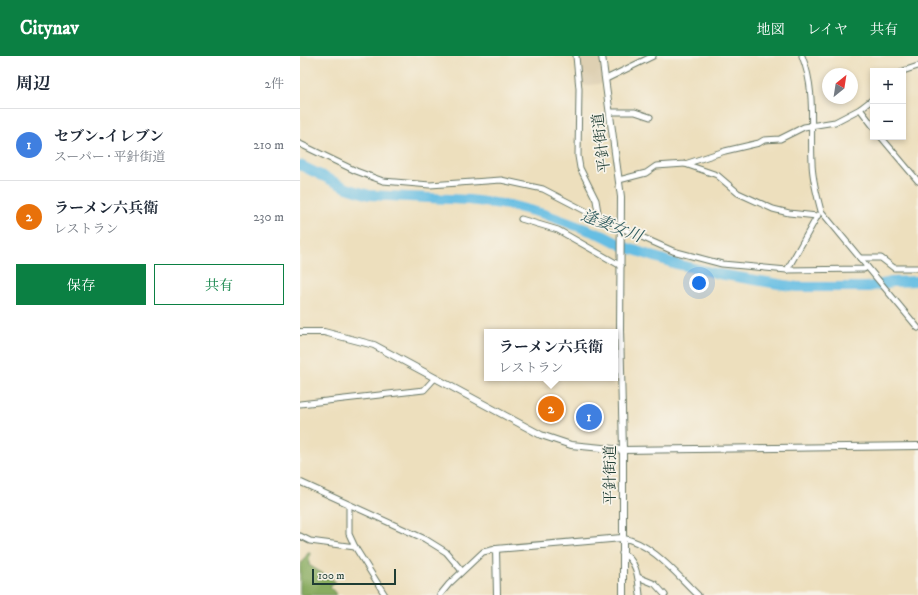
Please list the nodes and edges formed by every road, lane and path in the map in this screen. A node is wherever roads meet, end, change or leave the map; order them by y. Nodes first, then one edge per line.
1 (576, 56) edge
2 (602, 56) edge
3 (654, 56) edge
4 (802, 56) edge
5 (918, 66) edge
6 (906, 70) edge
7 (606, 79) junction
8 (870, 101) edge
9 (860, 109) junction
10 (611, 112) junction
11 (650, 117) dead end
12 (870, 122) edge
13 (813, 126) junction
14 (884, 140) edge
15 (300, 144) edge
16 (685, 164) junction
17 (619, 180) junction
18 (918, 181) edge
19 (821, 211) junction
20 (817, 216) junction
21 (599, 218) junction
22 (521, 219) dead end
23 (620, 227) junction
24 (860, 258) junction
25 (621, 266) junction
26 (867, 267) junction
27 (918, 268) edge
28 (787, 270) junction
29 (918, 328) edge
30 (300, 332) edge
31 (435, 378) junction
32 (300, 404) edge
33 (918, 446) edge
34 (623, 450) junction
35 (300, 482) edge
36 (349, 505) junction
37 (300, 536) edge
38 (622, 538) junction
39 (355, 547) junction
40 (496, 549) junction
41 (622, 552) junction
42 (462, 571) junction
43 (638, 577) junction
44 (385, 595) edge
45 (440, 595) edge
46 (497, 595) edge
47 (623, 595) edge
48 (640, 595) edge
49 (665, 595) edge
50 (698, 595) edge

1 - 21 street
2 - 7 street, 平針街道
3 - 7 street
4 - 13 street
5 - 6 street
7 - 10 street, 平針街道
8 - 9 street
9 - 12 street
9 - 13 street
10 - 11 street
10 - 17 street, 平針街道
13 - 16 street
13 - 19 street
14 - 18 street
15 - 21 street
16 - 17 street
16 - 20 street
17 - 23 street, 平針街道
19 - 20 street
19 - 24 street
20 - 28 street
21 - 23 street
22 - 25 street
23 - 25 street, 平針街道
23 - 28 street
24 - 26 street
24 - 27 street
25 - 34 street, 平針街道
26 - 28 street
26 - 29 street
30 - 31 street
31 - 32 street
31 - 34 street
33 - 34 street
34 - 38 street, 平針街道
35 - 36 street
36 - 39 street
36 - 42 street
37 - 39 street
38 - 40 street
38 - 41 street, 平針街道
38 - 50 street
39 - 44 street
40 - 42 street
40 - 46 street
41 - 43 street
41 - 47 street, 平針街道
42 - 45 street
43 - 48 street
43 - 49 street

